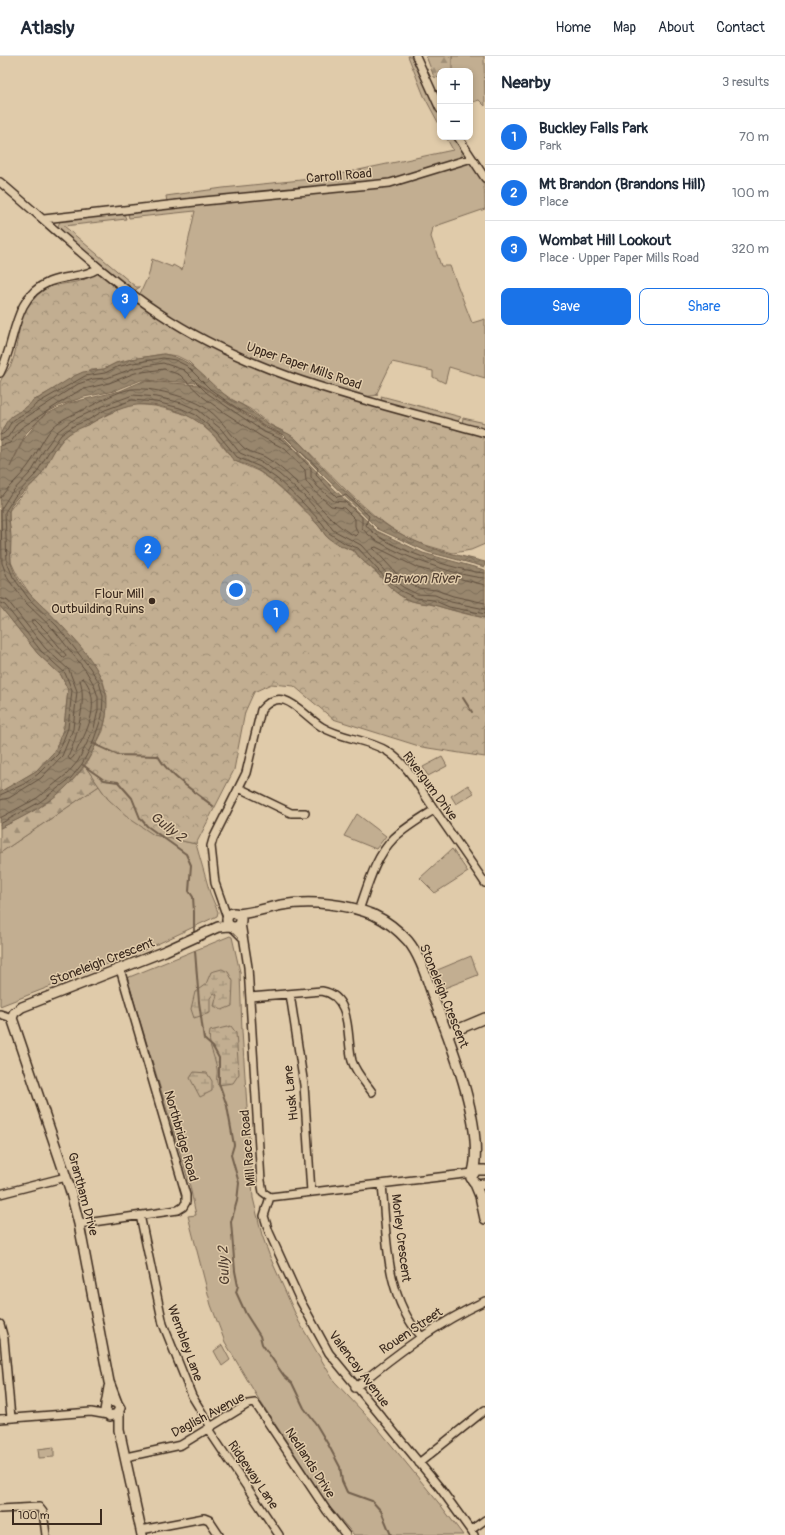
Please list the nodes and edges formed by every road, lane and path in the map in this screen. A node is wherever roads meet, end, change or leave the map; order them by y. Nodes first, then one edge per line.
1 (416, 56) edge
2 (438, 104) edge
3 (460, 140) edge
4 (472, 158) junction
5 (485, 178) edge
6 (0, 182) edge
7 (44, 219) junction
8 (99, 268) junction
9 (0, 373) edge
10 (485, 433) edge
11 (240, 788) junction
12 (434, 810) junction
13 (305, 814) dead end
14 (485, 884) edge
15 (359, 910) junction
16 (233, 920) junction
17 (120, 969) junction
18 (290, 994) junction
19 (250, 997) junction
20 (0, 1014) edge
21 (12, 1018) junction
22 (485, 1018) edge
23 (447, 1034) junction
24 (372, 1092) dead end
25 (477, 1151) junction
26 (485, 1170) edge
27 (473, 1172) junction
28 (449, 1177) junction
29 (66, 1178) junction
30 (382, 1184) junction
31 (474, 1184) junction
32 (485, 1184) edge
33 (485, 1189) edge
34 (311, 1192) junction
35 (0, 1194) edge
36 (270, 1197) junction
37 (483, 1205) junction
38 (140, 1215) junction
39 (485, 1219) edge
40 (79, 1224) junction
41 (485, 1301) edge
42 (0, 1324) edge
43 (421, 1336) junction
44 (109, 1382) junction
45 (356, 1388) junction
46 (117, 1403) junction
47 (106, 1404) junction
48 (255, 1404) joint
49 (485, 1410) edge
50 (91, 1412) junction
51 (112, 1414) junction
52 (11, 1418) junction
53 (0, 1419) edge
54 (209, 1428) junction
55 (126, 1457) junction
56 (420, 1463) junction
57 (0, 1509) edge
58 (485, 1520) edge
59 (141, 1532) edge
60 (472, 1532) edge
61 (46, 1535) edge
62 (219, 1535) edge
63 (279, 1535) edge
64 (346, 1535) edge

1 - 2 street
3 - 4 street
4 - 5 street
4 - 7 street, Carroll Road
6 - 7 street, Upper Paper Mills Road
7 - 8 street, Upper Paper Mills Road
8 - 9 street
8 - 10 street, Upper Paper Mills Road
11 - 12 street, Rivergum Drive
11 - 13 street
11 - 16 street, Rivergum Drive
12 - 14 street, Rivergum Drive
12 - 15 street
15 - 16 street, Stoneleigh Crescent
15 - 23 street, Stoneleigh Crescent
16 - 17 street, Stoneleigh Crescent
16 - 19 street, Mill Race Road
17 - 21 street, Stoneleigh Crescent
17 - 38 street, Northbridge Road
18 - 19 street
18 - 24 street
18 - 34 street, Husk Lane
19 - 36 street, Mill Race Road
20 - 21 street
21 - 29 street, Grantham Drive
22 - 23 street
23 - 25 street, Stoneleigh Crescent
25 - 26 street, Stoneleigh Crescent
25 - 27 street, Stoneleigh Crescent
26 - 27 street, Stoneleigh Crescent
27 - 28 street
27 - 31 street, Stoneleigh Crescent
28 - 30 street, Mill Race Road
28 - 31 street
29 - 35 street
29 - 40 street, Grantham Drive
30 - 34 street, Mill Race Road
30 - 43 street, Morley Crescent
31 - 32 street
31 - 37 street, Stoneleigh Crescent
33 - 37 street, Stoneleigh Crescent
34 - 36 street, Mill Race Road
36 - 45 street, Valencay Avenue
37 - 39 street, Stoneleigh Crescent
38 - 40 street, Northbridge Road
38 - 54 street, Wembley Lane
40 - 44 street, Grantham Drive
41 - 43 street, Rouen Street
42 - 52 street
43 - 45 street, Rouen Street
44 - 46 street, Grantham Drive
44 - 47 street, Grantham Drive
45 - 56 street, Valencay Avenue
46 - 47 street
46 - 51 street, Grantham Drive
47 - 50 street
47 - 51 street, Grantham Drive
48 - 54 street, Daglish Avenue
48 - 64 street, Nedlands Drive
49 - 56 street
50 - 51 street
50 - 52 street
51 - 55 street, Grantham Drive
52 - 53 street
54 - 55 street, Daglish Avenue
54 - 63 street, Ridgeway Lane
55 - 59 street, Grantham Drive
56 - 60 street, Valencay Avenue
57 - 61 street
58 - 60 street
59 - 62 street

